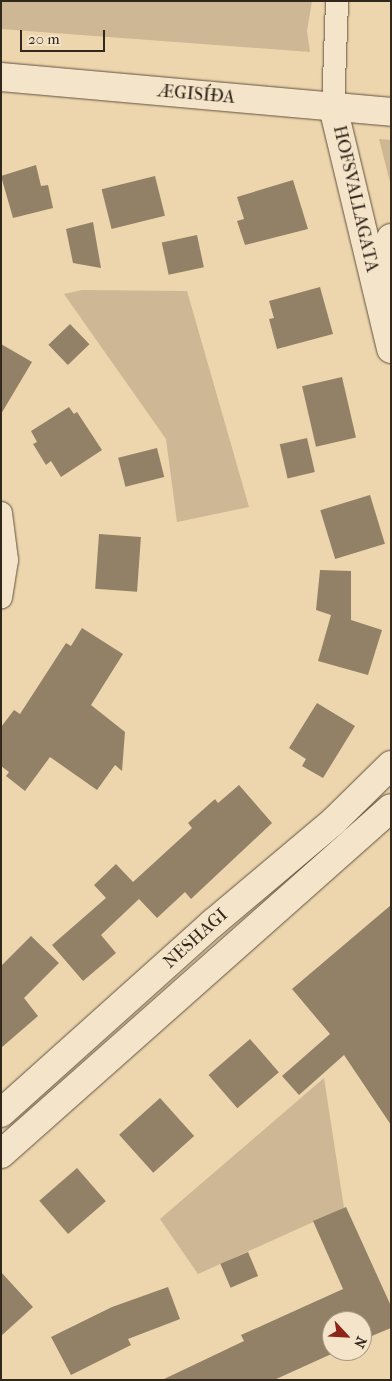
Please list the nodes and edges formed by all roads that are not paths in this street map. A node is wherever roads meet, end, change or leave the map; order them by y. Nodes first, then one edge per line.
1 (337, 1) edge
2 (1, 77) edge
3 (333, 107) junction
4 (391, 112) edge
5 (391, 238) edge
6 (380, 306) junction
7 (391, 349) edge
8 (1, 514) edge
9 (1, 598) edge
10 (391, 765) edge
11 (391, 808) edge
12 (1, 1113) edge
13 (4, 1146) edge

1 - 3 street
2 - 3 street, ÆGISÍÐA
3 - 4 street, ÆGISÍÐA
3 - 6 street, HOFSVALLAGATA
5 - 6 street
6 - 7 street, HOFSVALLAGATA
8 - 9 street
10 - 12 street, NESHAGI
11 - 13 street, NESHAGI

